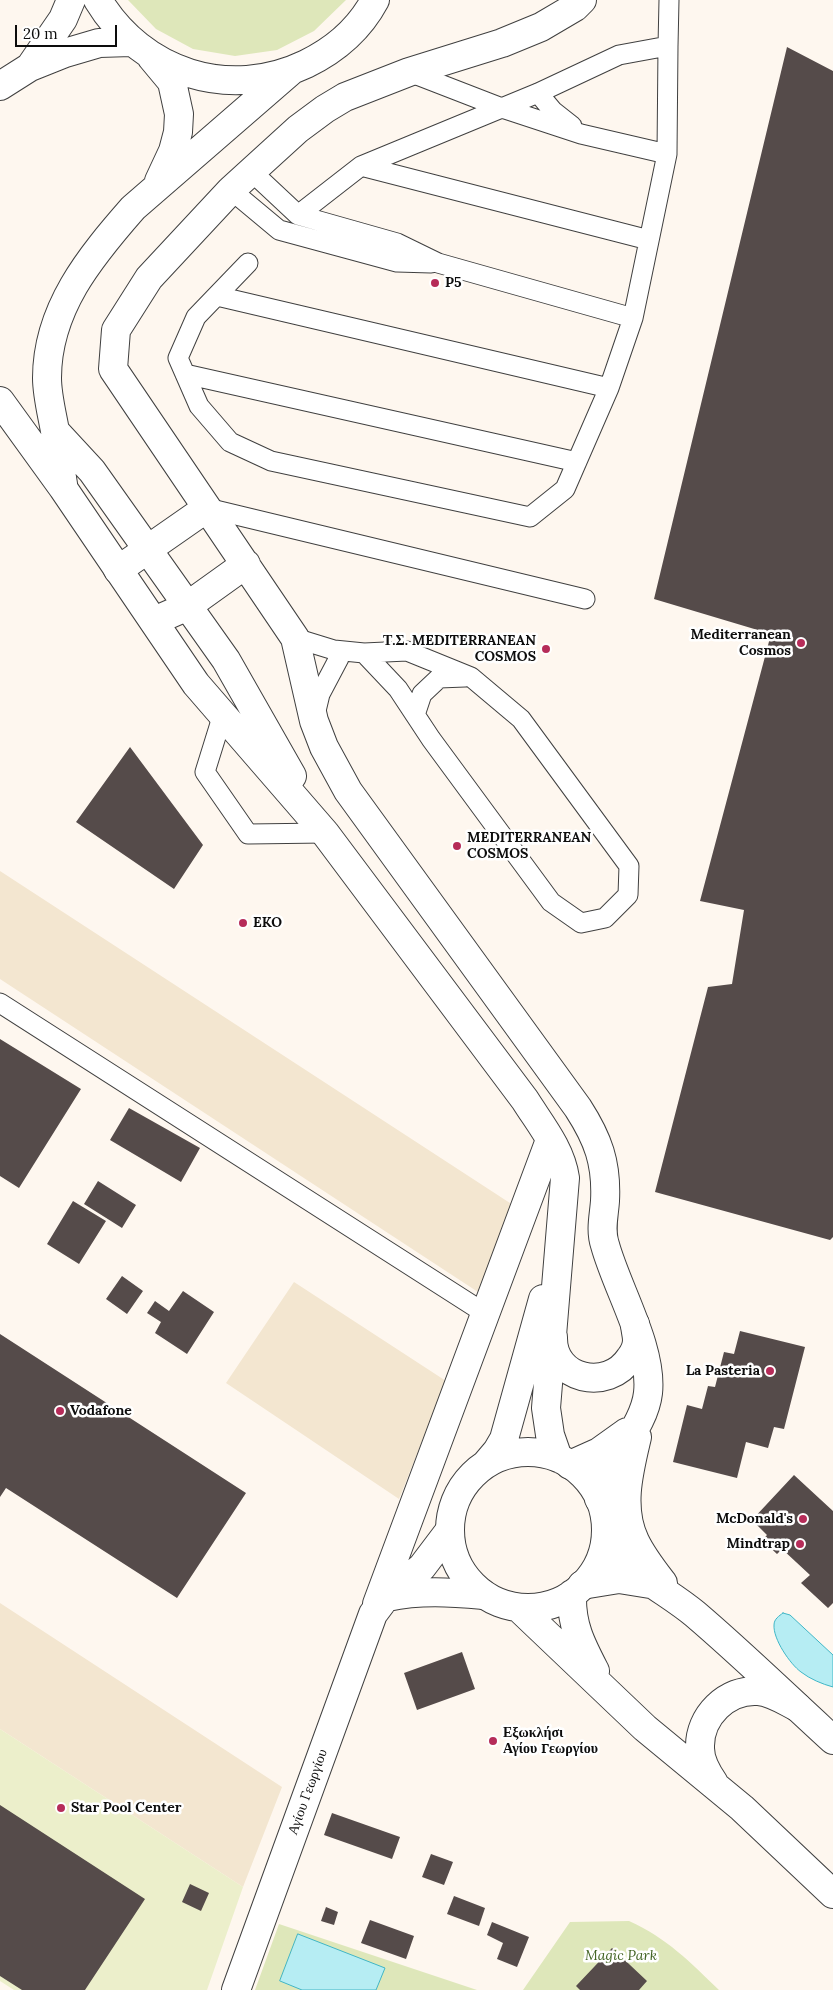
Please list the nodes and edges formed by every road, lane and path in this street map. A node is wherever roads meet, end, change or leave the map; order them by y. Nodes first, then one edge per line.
1 (71, 0) edge
2 (98, 0) edge
3 (582, 0) edge
4 (669, 0) edge
5 (380, 1) edge
6 (668, 46) junction
7 (140, 48) junction
8 (30, 66) junction
9 (291, 71) junction
10 (409, 72) junction
11 (0, 86) edge
12 (538, 93) junction
13 (502, 108) junction
14 (580, 134) junction
15 (667, 154) junction
16 (360, 166) junction
17 (251, 171) junction
18 (155, 189) junction
19 (231, 190) junction
20 (298, 215) junction
21 (649, 240) junction
22 (248, 263) dead end
23 (438, 263) junction
24 (217, 296) junction
25 (633, 318) junction
26 (185, 374) junction
27 (609, 388) junction
28 (0, 401) edge
29 (55, 431) junction
30 (577, 462) junction
31 (63, 488) junction
32 (207, 508) junction
33 (147, 550) junction
34 (246, 564) junction
35 (118, 570) junction
36 (585, 599) dead end
37 (186, 607) junction
38 (154, 621) junction
39 (294, 638) junction
40 (334, 650) junction
41 (364, 653) junction
42 (471, 676) junction
43 (223, 714) junction
44 (415, 715) junction
45 (314, 721) junction
46 (325, 833) junction
47 (0, 1003) edge
48 (550, 1140) junction
49 (561, 1240) junction
50 (486, 1314) junction
51 (635, 1324) junction
52 (553, 1330) junction
53 (640, 1416) junction
54 (564, 1461) junction
55 (486, 1464) junction
56 (599, 1499) junction
57 (450, 1530) junction
58 (606, 1534) junction
59 (577, 1590) junction
60 (668, 1593) junction
61 (484, 1595) junction
62 (379, 1606) junction
63 (519, 1608) junction
64 (604, 1688) junction
65 (797, 1707) junction
66 (833, 1740) edge
67 (724, 1793) junction
68 (833, 1894) edge
69 (236, 1990) edge

1 - 8 street
2 - 7 street
3 - 10 street
4 - 6 lane
5 - 9 street
6 - 12 lane
6 - 15 lane
7 - 8 street
7 - 9 street
7 - 18 street
8 - 11 street
9 - 18 street
10 - 13 lane
10 - 17 street
12 - 13 lane
12 - 14 lane
13 - 14 lane
13 - 16 lane
14 - 15 lane
15 - 21 lane
16 - 20 lane
16 - 21 lane
17 - 19 street
17 - 20 lane
18 - 29 street
19 - 23 lane
19 - 32 street
20 - 23 lane
21 - 25 lane
22 - 24 lane
23 - 25 lane
24 - 26 lane
24 - 27 lane
25 - 27 lane
26 - 30 lane
26 - 30 lane
27 - 30 lane
28 - 31 street
29 - 31 street
29 - 33 street
31 - 35 street
32 - 33 street
32 - 34 street
32 - 36 lane
33 - 35 street
33 - 37 street
34 - 37 street
34 - 39 street
35 - 38 street
37 - 38 street
37 - 46 street
38 - 43 street
39 - 40 lane
39 - 45 street
40 - 41 lane
40 - 45 lane
41 - 42 lane
41 - 44 lane
42 - 44 lane
42 - 44 lane
43 - 46 street
43 - 46 lane
45 - 51 street
46 - 48 street
47 - 50 lane
48 - 49 street
48 - 50 street
49 - 52 street
49 - 55 street
50 - 62 street
51 - 52 street
51 - 53 street
52 - 54 street
53 - 54 street
53 - 56 street
53 - 60 street
54 - 55 street
54 - 56 street
55 - 57 street
56 - 58 street
57 - 61 street
57 - 62 street, Αγίου Γεωργίου
58 - 59 street
58 - 60 street
59 - 60 street
59 - 63 street
59 - 64 street
60 - 65 street
61 - 62 street
61 - 63 street
62 - 69 street, Αγίου Γεωργίου
63 - 64 street
64 - 67 street
65 - 66 street
65 - 67 street
67 - 68 street

